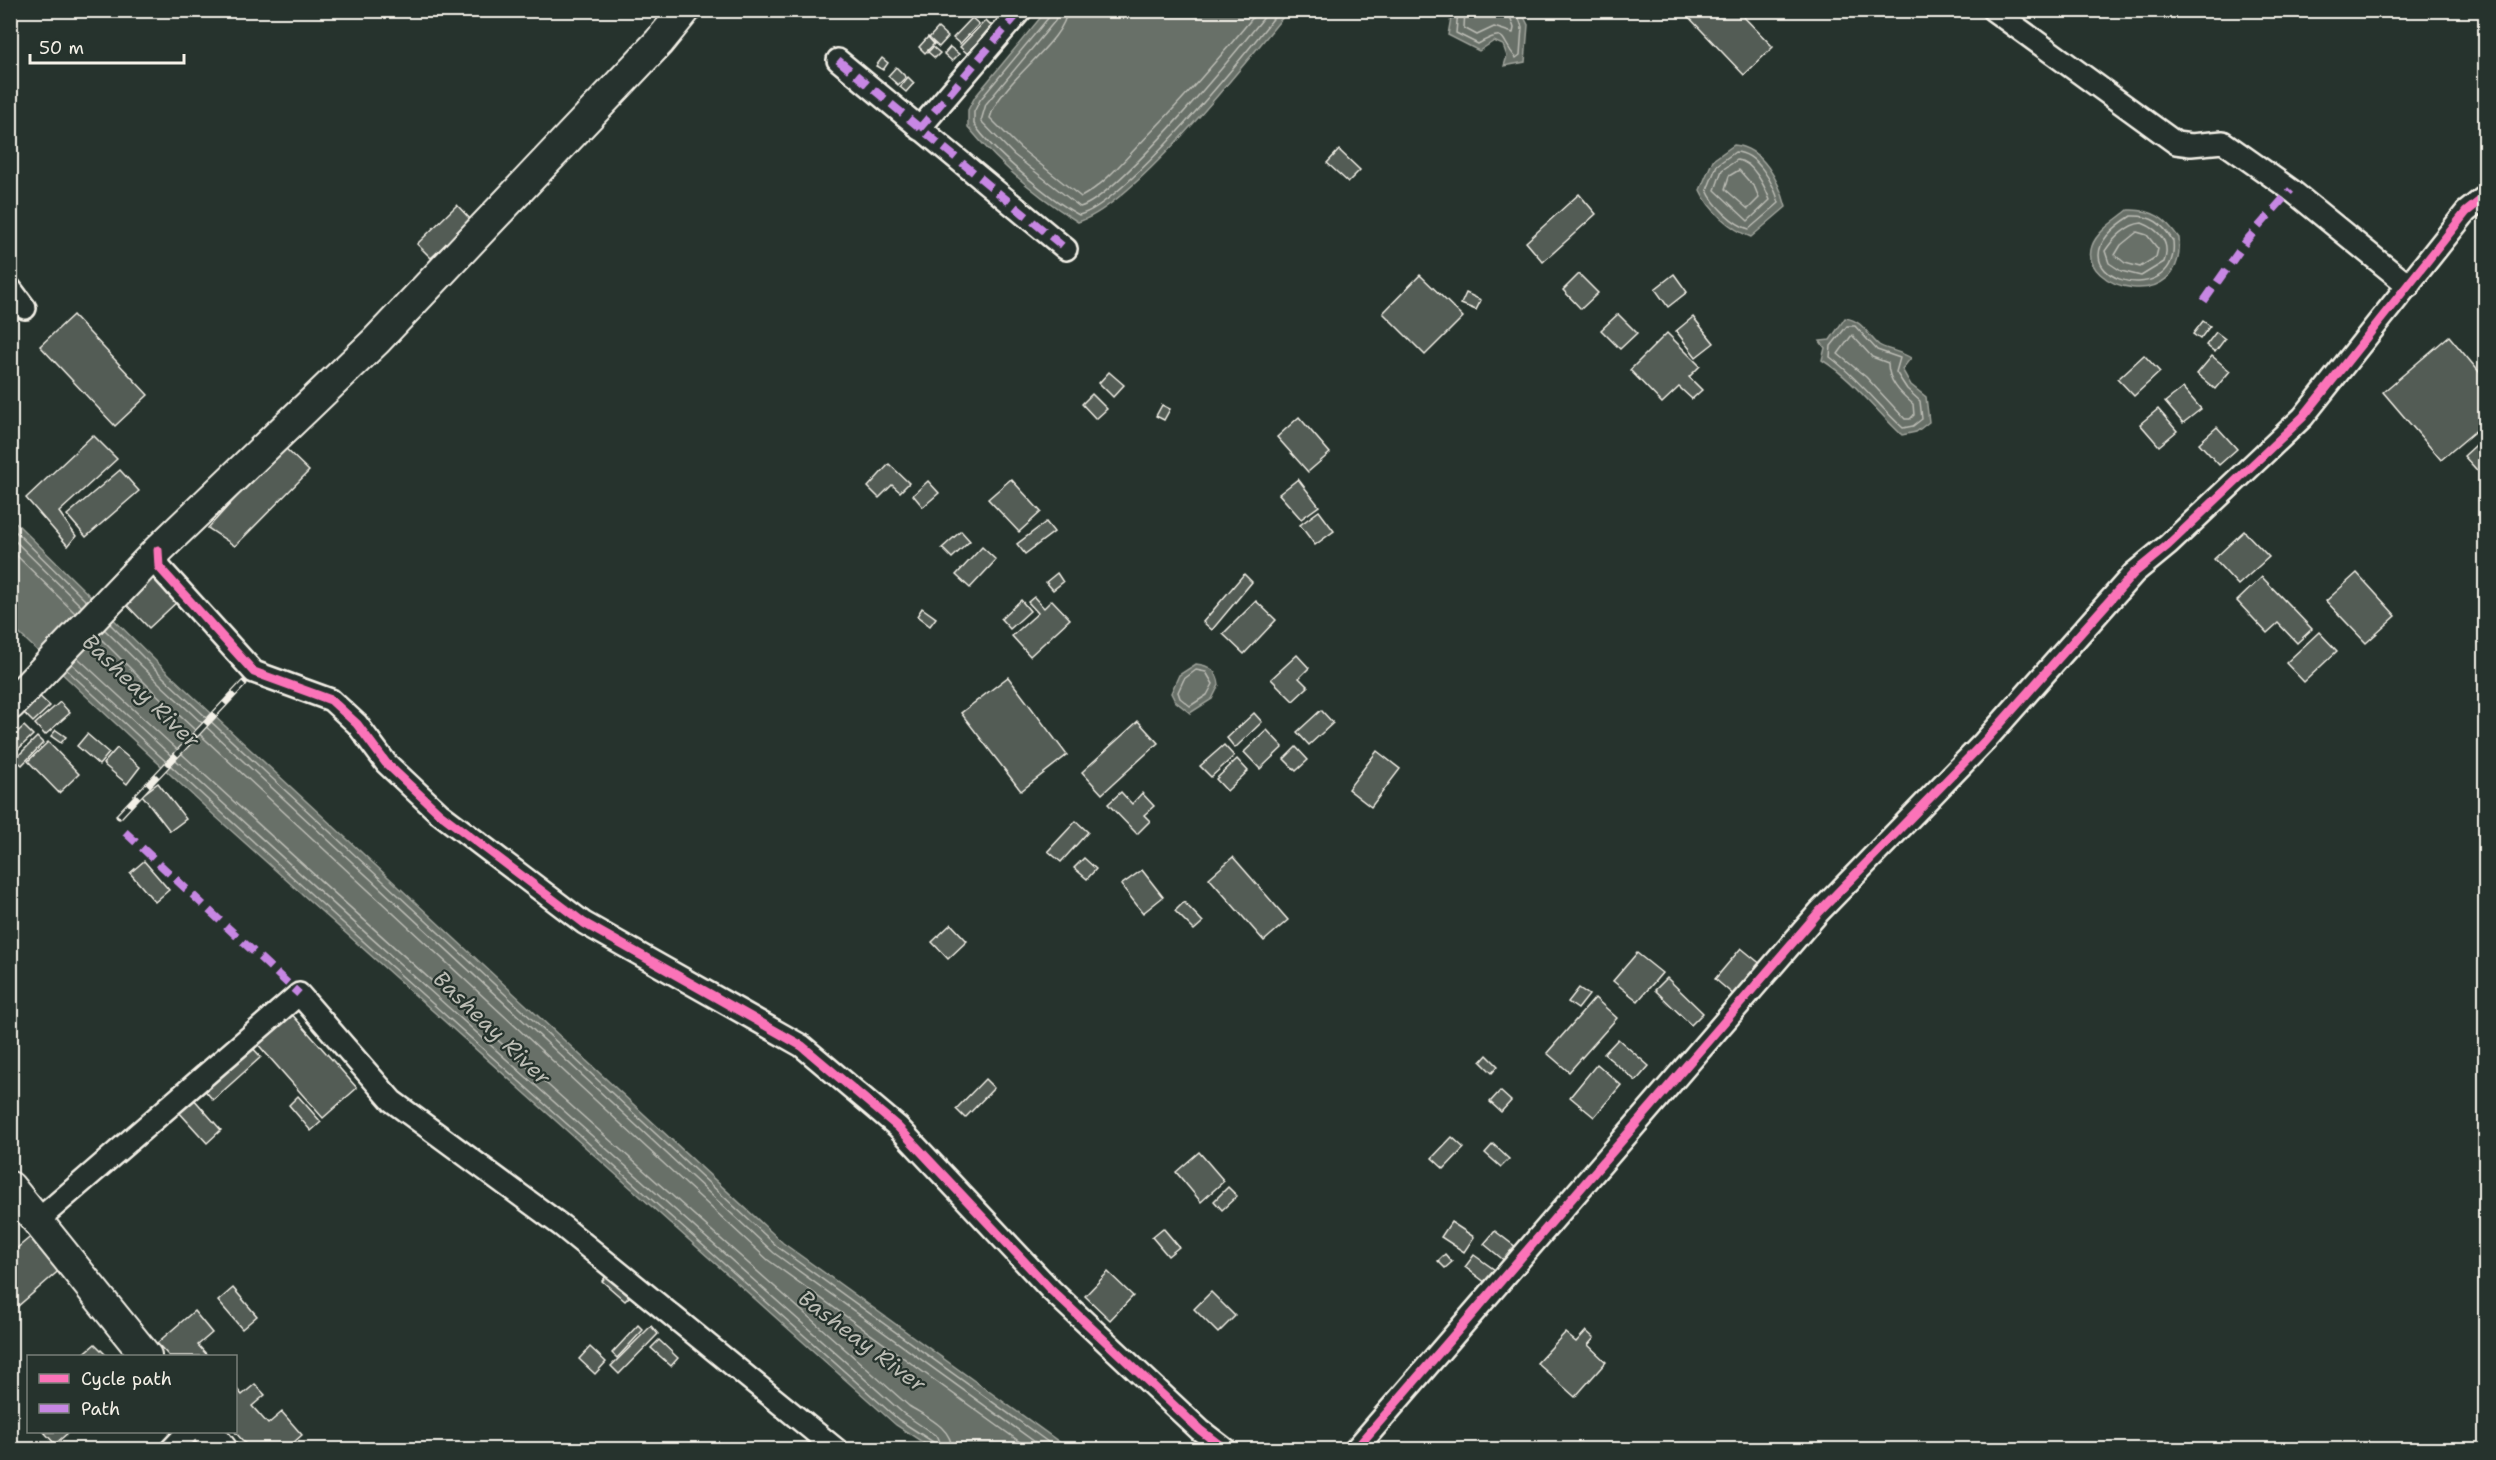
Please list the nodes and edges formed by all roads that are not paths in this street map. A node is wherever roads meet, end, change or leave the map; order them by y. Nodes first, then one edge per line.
1 (685, 10) edge
2 (1021, 10) edge
3 (1993, 10) edge
4 (838, 60) dead end
5 (919, 129) junction
6 (2486, 196) edge
7 (1066, 249) dead end
8 (2409, 286) junction
9 (10, 288) edge
10 (26, 308) dead end
11 (153, 556) junction
12 (11, 704) edge
13 (10, 1187) edge
14 (37, 1221) junction
15 (145, 1355) edge
16 (186, 1433) edge
17 (210, 1433) edge
18 (171, 1449) edge
19 (222, 1449) edge
20 (837, 1449) edge
21 (1226, 1449) edge
22 (1355, 1449) edge

1 - 11 street
2 - 5 street
3 - 8 street
4 - 5 street
5 - 7 street
6 - 8 street
8 - 22 street
9 - 10 street
11 - 12 street
11 - 21 street
13 - 14 street
14 - 15 street
14 - 20 street
16 - 18 street
17 - 19 street

